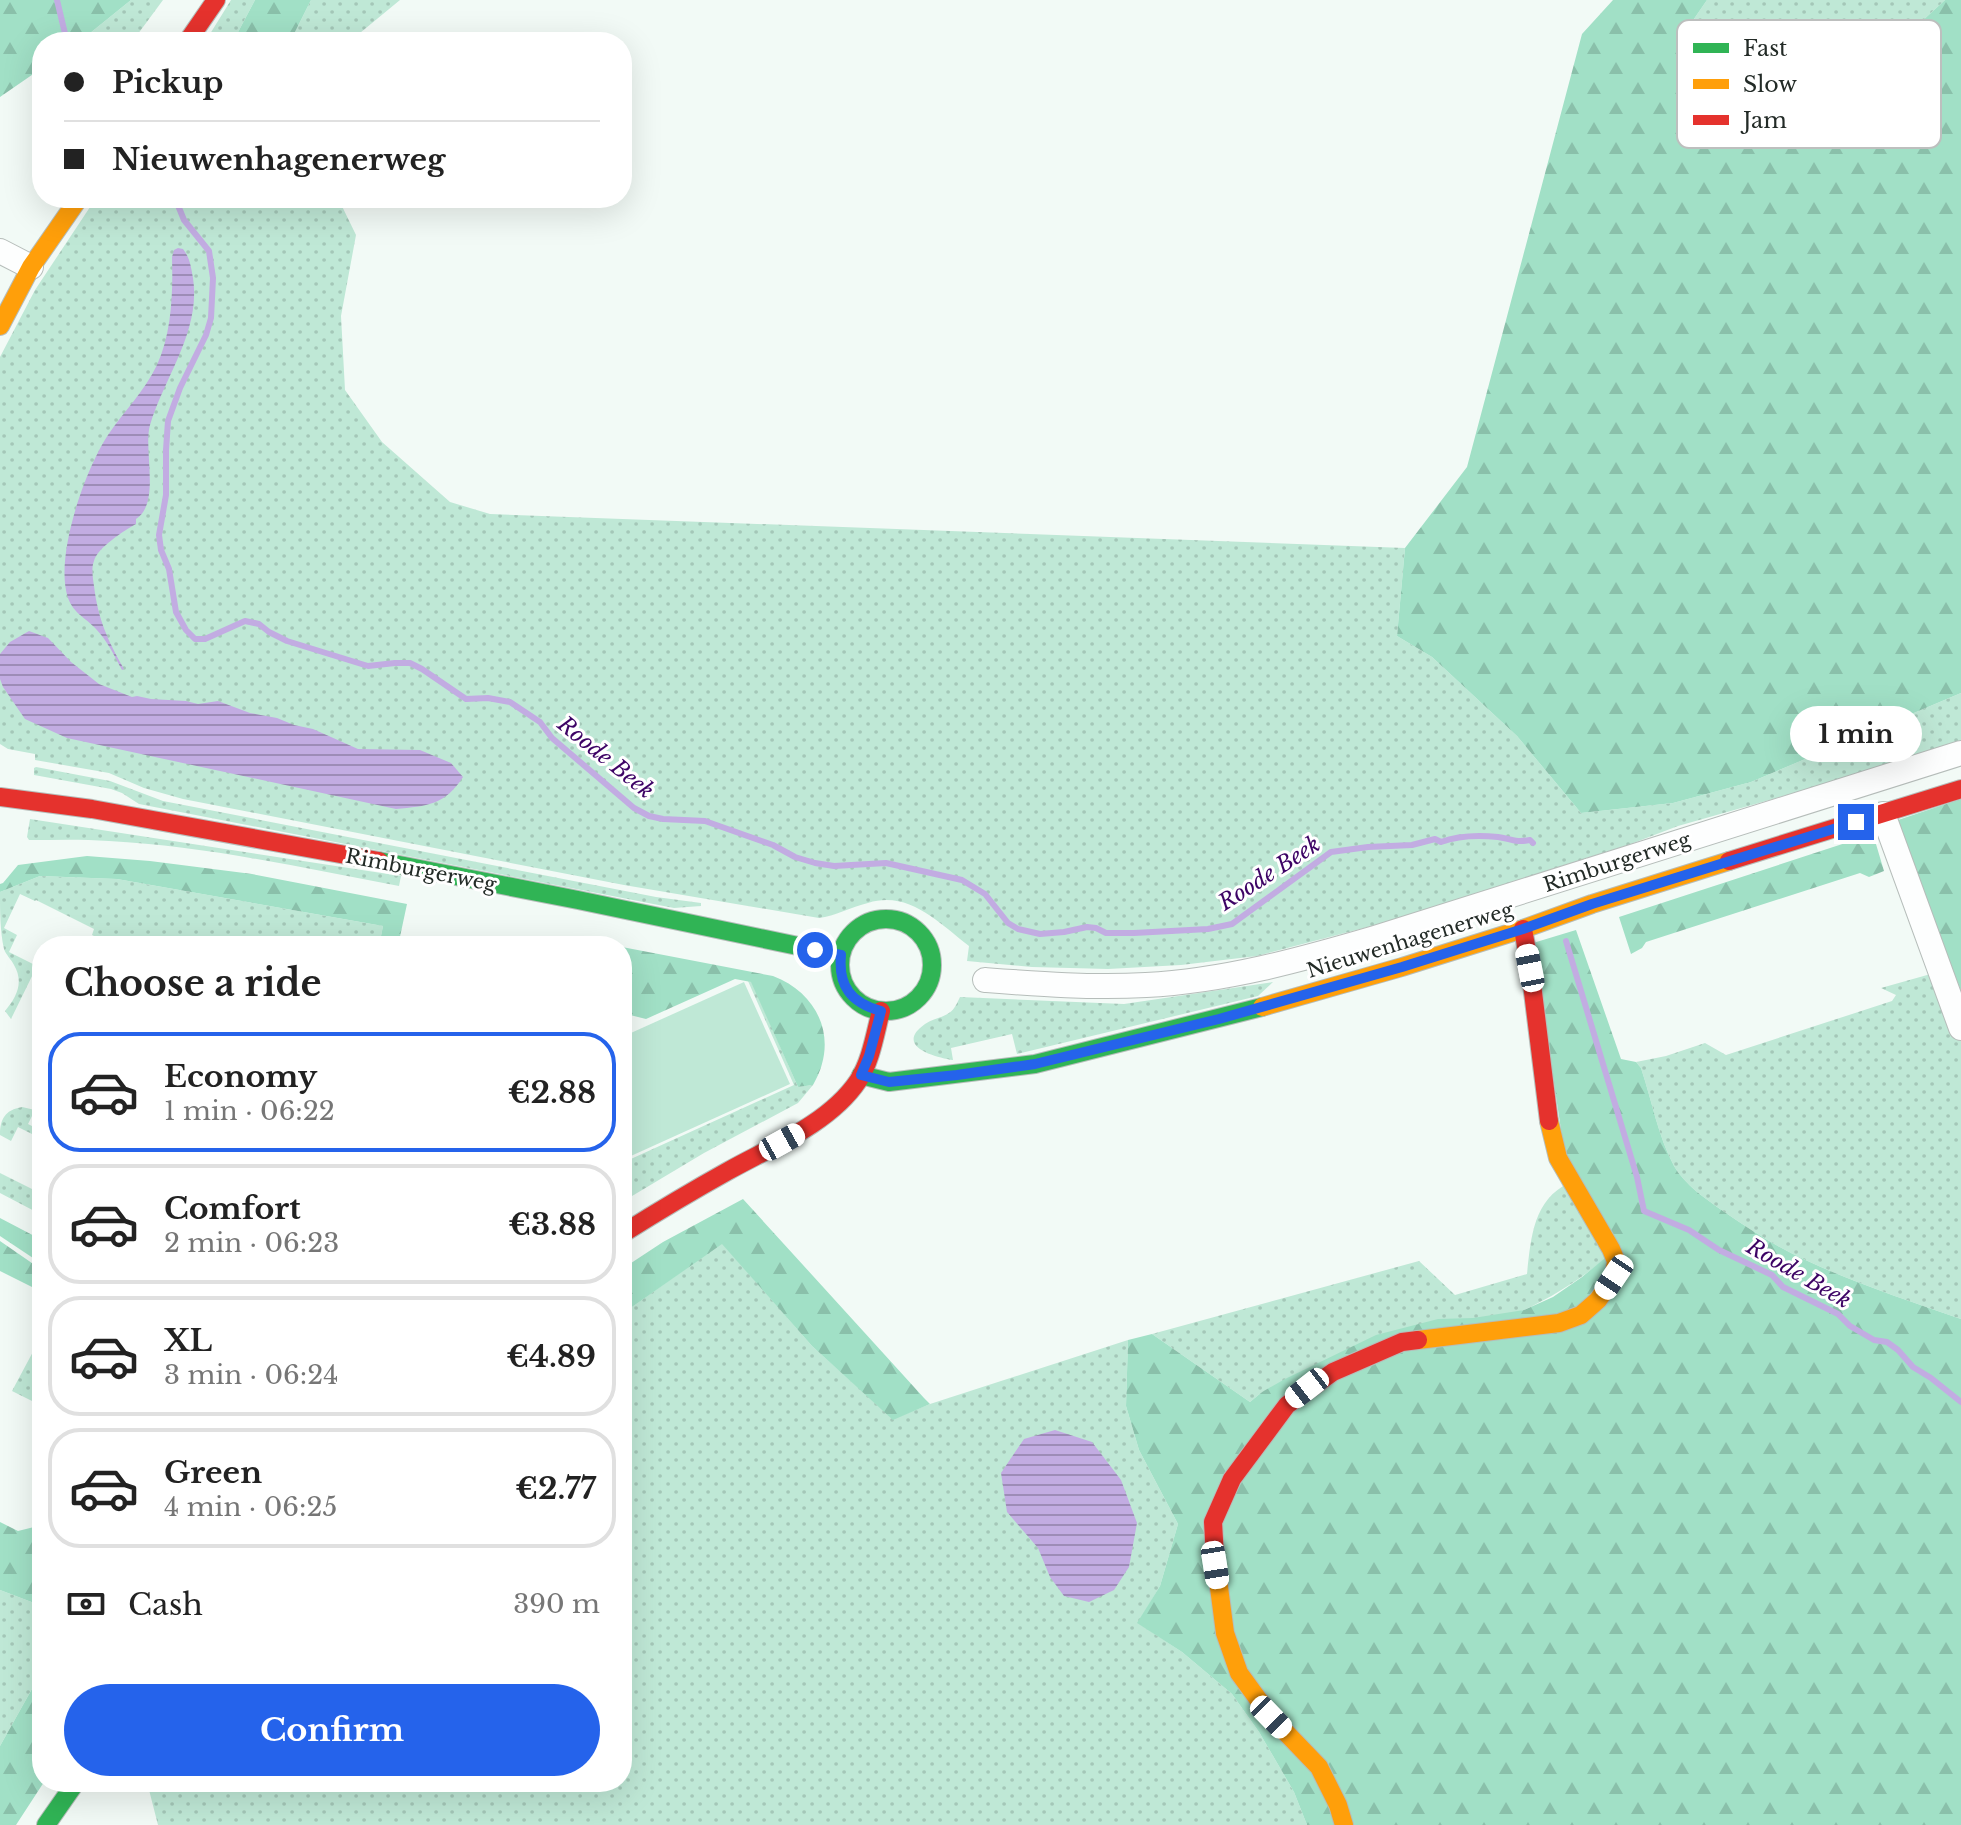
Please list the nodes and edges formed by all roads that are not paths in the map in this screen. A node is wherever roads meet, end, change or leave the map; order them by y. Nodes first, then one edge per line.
1 (216, 0) edge
2 (194, 32) edge
3 (72, 208) edge
4 (0, 251) edge
5 (31, 267) junction
6 (0, 326) edge
7 (1961, 753) edge
8 (1961, 789) edge
9 (0, 797) edge
10 (1883, 814) junction
11 (1523, 929) junction
12 (841, 955) junction
13 (985, 980) dead end
14 (881, 1011) junction
15 (1961, 1028) edge
16 (861, 1075) junction
17 (632, 1228) edge
18 (69, 1792) edge
19 (46, 1825) edge
20 (1344, 1825) edge

1 - 2 street
3 - 5 street
4 - 5 street
5 - 6 street
7 - 13 street, Rimburgerweg
8 - 10 street, Nieuwenhagenerweg
9 - 12 street, Rimburgerweg
10 - 11 street, Nieuwenhagenerweg
10 - 15 street
11 - 16 street, Nieuwenhagenerweg
11 - 20 street
12 - 14 street
12 - 14 street
14 - 16 street
16 - 17 street
18 - 19 street

